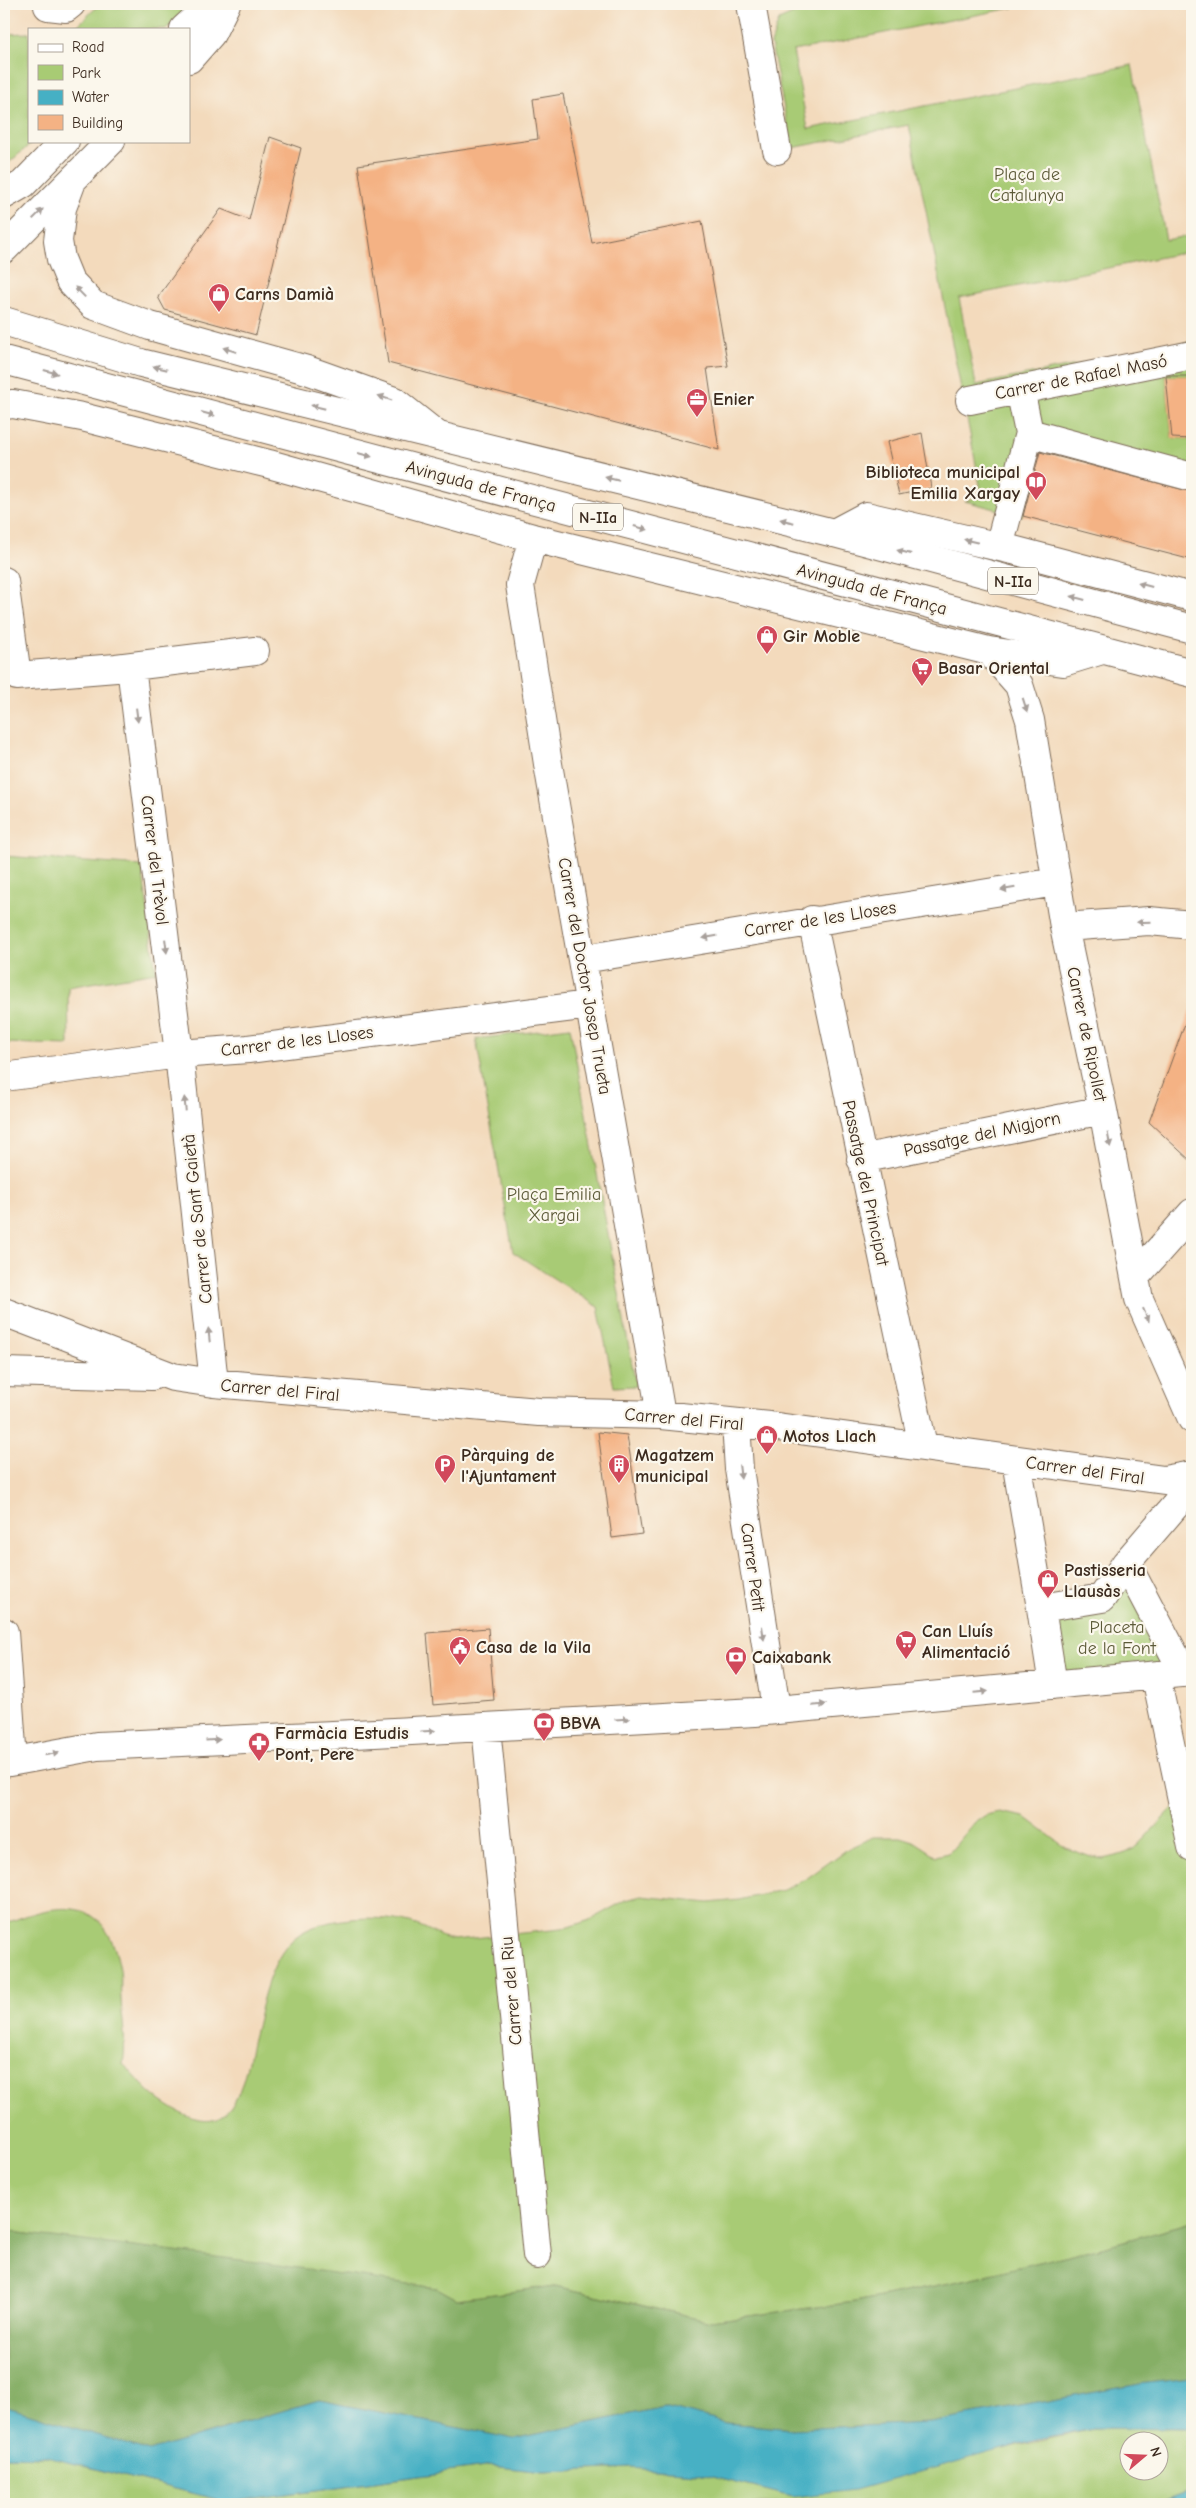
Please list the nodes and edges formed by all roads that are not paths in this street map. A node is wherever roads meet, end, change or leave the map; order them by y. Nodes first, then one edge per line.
1 (48, 4) edge
2 (71, 4) edge
3 (220, 4) edge
4 (226, 4) edge
5 (751, 4) edge
6 (185, 28) edge
7 (190, 58) edge
8 (64, 142) edge
9 (110, 142) edge
10 (777, 150) dead end
11 (70, 184) junction
12 (4, 195) edge
13 (4, 249) edge
14 (4, 321) edge
15 (1192, 355) edge
16 (4, 360) edge
17 (1020, 389) junction
18 (970, 400) dead end
19 (4, 406) edge
20 (1029, 433) junction
21 (438, 436) junction
22 (1192, 477) edge
23 (834, 533) junction
24 (533, 538) junction
25 (999, 547) junction
26 (4, 581) edge
27 (1192, 597) edge
28 (1192, 630) edge
29 (1102, 650) junction
30 (989, 651) junction
31 (255, 652) dead end
32 (131, 667) junction
33 (1192, 673) edge
34 (11, 677) edge
35 (1056, 882) junction
36 (812, 920) junction
37 (1192, 925) edge
38 (1064, 927) junction
39 (583, 959) junction
40 (589, 1005) junction
41 (179, 1054) junction
42 (4, 1077) edge
43 (1103, 1110) junction
44 (861, 1159) junction
45 (1192, 1213) edge
46 (1135, 1277) junction
47 (4, 1312) edge
48 (4, 1372) edge
49 (173, 1376) junction
50 (214, 1384) junction
51 (661, 1414) junction
52 (1192, 1419) edge
53 (736, 1424) junction
54 (923, 1446) junction
55 (1016, 1461) junction
56 (1192, 1476) edge
57 (1126, 1563) junction
58 (1041, 1608) junction
59 (4, 1632) edge
60 (1188, 1672) edge
61 (1156, 1677) junction
62 (1053, 1685) junction
63 (776, 1709) junction
64 (486, 1727) junction
65 (8, 1762) edge
66 (1192, 1847) edge
67 (537, 2255) dead end

1 - 2 street
3 - 6 street
4 - 7 street
5 - 10 street
8 - 12 street
9 - 11 street
13 -> 11 street
21 -> 11 street, Avinguda de França
21 -> 14 street, Avinguda de França / N-IIa
15 - 17 street, Carrer de Rafael Masó
16 -> 29 street, Avinguda de França / N-IIa
17 - 18 street, Carrer de Rafael Masó
17 - 20 street
19 - 24 street, Avinguda de França
20 - 22 street
20 - 25 street
23 -> 21 street, Avinguda de França / N-IIa
25 -> 23 street
28 -> 23 street, Avinguda de França / N-IIa
24 - 30 street, Avinguda de França
24 - 39 street, Carrer del Doctor Josep Trueta
27 -> 25 street
26 - 34 street
29 - 30 street, Avinguda de França
29 - 33 street, Avinguda de França / N-IIa
30 -> 35 street, Carrer de Ripollet
31 - 32 street
32 - 34 street
32 -> 41 street, Carrer del Trèvol
35 -> 36 street, Carrer de les Lloses
35 - 38 street, Carrer de Ripollet
36 -> 39 street, Carrer de les Lloses
36 - 44 street, Passatge del Principat
37 -> 38 street
38 - 43 street, Carrer de Ripollet
39 - 40 street, Carrer del Doctor Josep Trueta
40 - 41 street, Carrer de les Lloses
40 - 51 street, Carrer del Doctor Josep Trueta
41 - 42 street, Carrer de les Lloses
50 -> 41 street, Carrer de Sant Gaietà
43 - 44 street, Passatge del Migjorn
43 -> 46 street, Carrer de Ripollet
44 - 54 street, Passatge del Principat
45 - 46 street
46 -> 52 street, Carrer de Ripollet
47 - 49 street, Carrer del Firal
48 - 49 street, Carrer del Firal
49 - 50 street, Carrer del Firal
50 - 51 street, Carrer del Firal
51 - 53 street, Carrer del Firal
53 - 54 street, Carrer del Firal
53 -> 63 street, Carrer Petit
54 - 55 street, Carrer del Firal
55 - 56 street, Carrer del Firal
55 - 58 street
56 - 57 street
57 - 58 street
57 - 60 street
58 - 62 street
59 - 65 street
60 - 61 street
61 - 62 street
61 - 66 street
63 -> 62 street
64 -> 63 street
65 -> 64 street
64 - 67 street, Carrer del Riu

